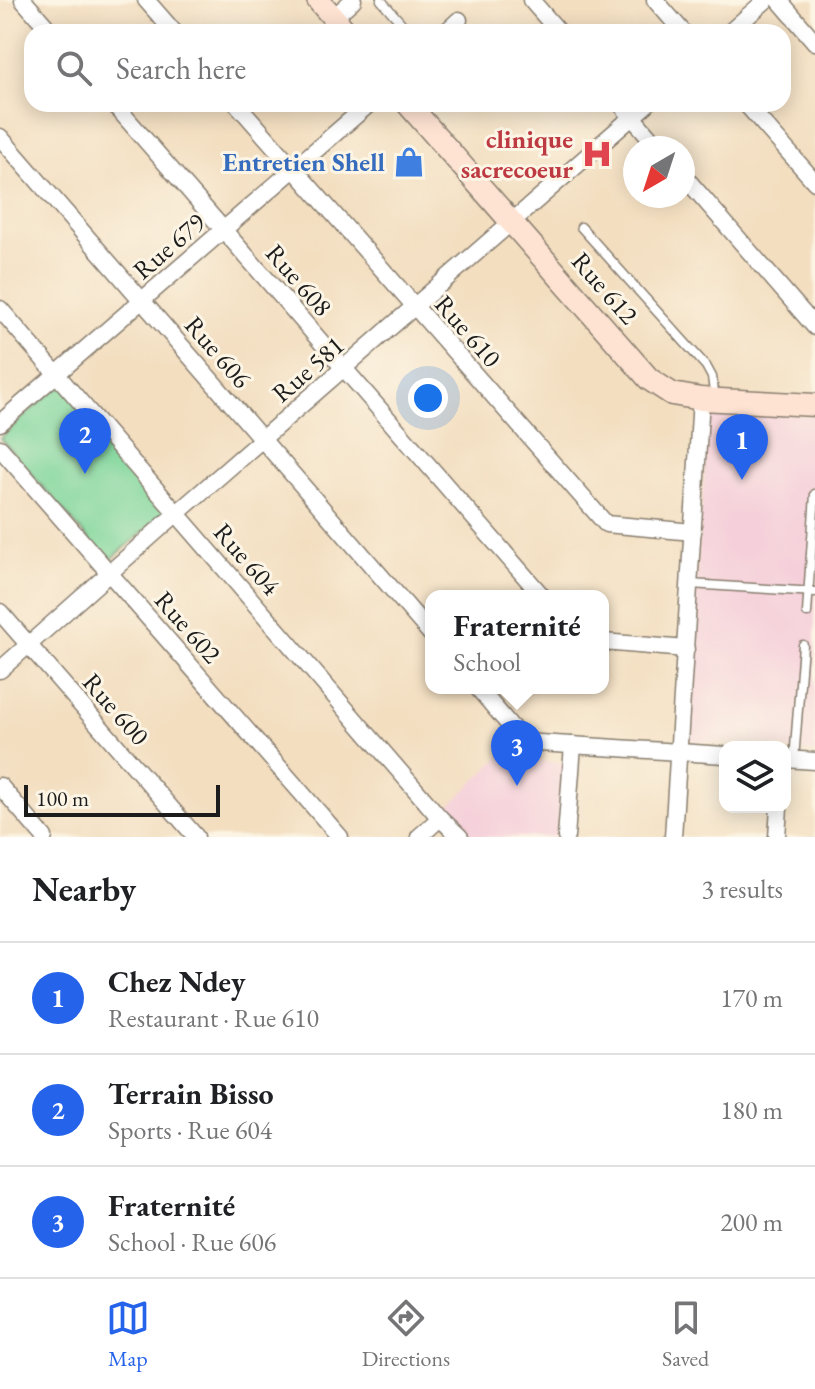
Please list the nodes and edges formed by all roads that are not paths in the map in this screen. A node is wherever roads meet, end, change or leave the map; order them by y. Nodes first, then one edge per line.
1 (23, 0) edge
2 (146, 0) edge
3 (318, 0) edge
4 (353, 0) edge
5 (381, 0) edge
6 (531, 0) edge
7 (655, 0) edge
8 (766, 0) edge
9 (779, 0) edge
10 (44, 24) edge
11 (167, 24) edge
12 (338, 24) edge
13 (340, 24) edge
14 (402, 24) edge
15 (552, 24) edge
16 (676, 24) edge
17 (739, 24) edge
18 (815, 42) edge
19 (121, 112) edge
20 (244, 112) edge
21 (360, 112) edge
22 (415, 112) edge
23 (625, 112) edge
24 (629, 112) edge
25 (753, 112) edge
26 (649, 136) edge
27 (0, 137) edge
28 (294, 169) junction
29 (815, 182) edge
30 (695, 189) edge
31 (511, 223) junction
32 (581, 227) dead end
33 (223, 230) junction
34 (142, 301) junction
35 (415, 307) junction
36 (0, 309) edge
37 (815, 327) edge
38 (344, 369) junction
39 (56, 375) junction
40 (708, 400) junction
41 (815, 405) edge
42 (0, 423) edge
43 (263, 440) junction
44 (0, 448) edge
45 (815, 494) edge
46 (176, 514) junction
47 (693, 532) junction
48 (110, 574) junction
49 (690, 584) junction
50 (537, 590) edge
51 (811, 592) edge
52 (0, 612) edge
53 (807, 613) dead end
54 (425, 627) edge
55 (609, 643) edge
56 (29, 645) junction
57 (803, 645) dead end
58 (686, 649) junction
59 (0, 670) edge
60 (483, 694) edge
61 (573, 745) junction
62 (791, 751) edge
63 (680, 752) junction
64 (719, 755) edge
65 (791, 760) edge
66 (815, 761) edge
67 (0, 786) edge
68 (779, 813) edge
69 (440, 818) junction
70 (44, 837) edge
71 (196, 837) edge
72 (340, 837) edge
73 (419, 837) edge
74 (460, 837) edge
75 (566, 837) edge
76 (673, 837) edge
77 (777, 837) edge

1 - 10 street
2 - 11 street
3 - 12 street
4 - 13 street
5 - 14 lane
6 - 15 street
7 - 16 street
8 - 17 street
9 - 18 street
19 - 33 street, Rue 608
20 - 28 street, Rue 610
21 - 28 street, Rue 679
22 - 31 street, Rue 612
23 - 31 street, Rue 581
24 - 26 street
25 - 29 street
27 - 34 street, Rue 606
28 - 33 street, Rue 679
28 - 35 street, Rue 610
30 - 37 street
31 - 35 street, Rue 581
31 - 40 street, Rue 612
32 - 40 lane
33 - 34 street, Rue 679
33 - 38 street, Rue 608
34 - 39 street, Rue 679
34 - 43 street, Rue 606
35 - 38 street, Rue 581
35 - 47 street, Rue 610
36 - 39 street, Rue 604
38 - 43 street, Rue 581
38 - 50 street, Rue 608
39 - 42 street, Rue 679
39 - 46 street, Rue 604
40 - 41 street, Rue 612
40 - 47 street
43 - 46 street, Rue 581
43 - 54 street, Rue 606
44 - 48 street, Rue 602
45 - 51 lane
46 - 48 street, Rue 581
46 - 69 street, Rue 604
47 - 49 street
48 - 56 street, Rue 581
48 - 72 street, Rue 602
49 - 51 lane
49 - 58 street
51 - 53 lane
52 - 56 street, Rue 600
55 - 58 street
56 - 59 street, Rue 581
56 - 71 street, Rue 600
57 - 62 lane
58 - 63 street
60 - 61 street
61 - 63 street
61 - 75 street
63 - 64 street
63 - 76 street
65 - 66 street
67 - 70 street
68 - 77 street
69 - 73 street
69 - 74 street, Rue 604

